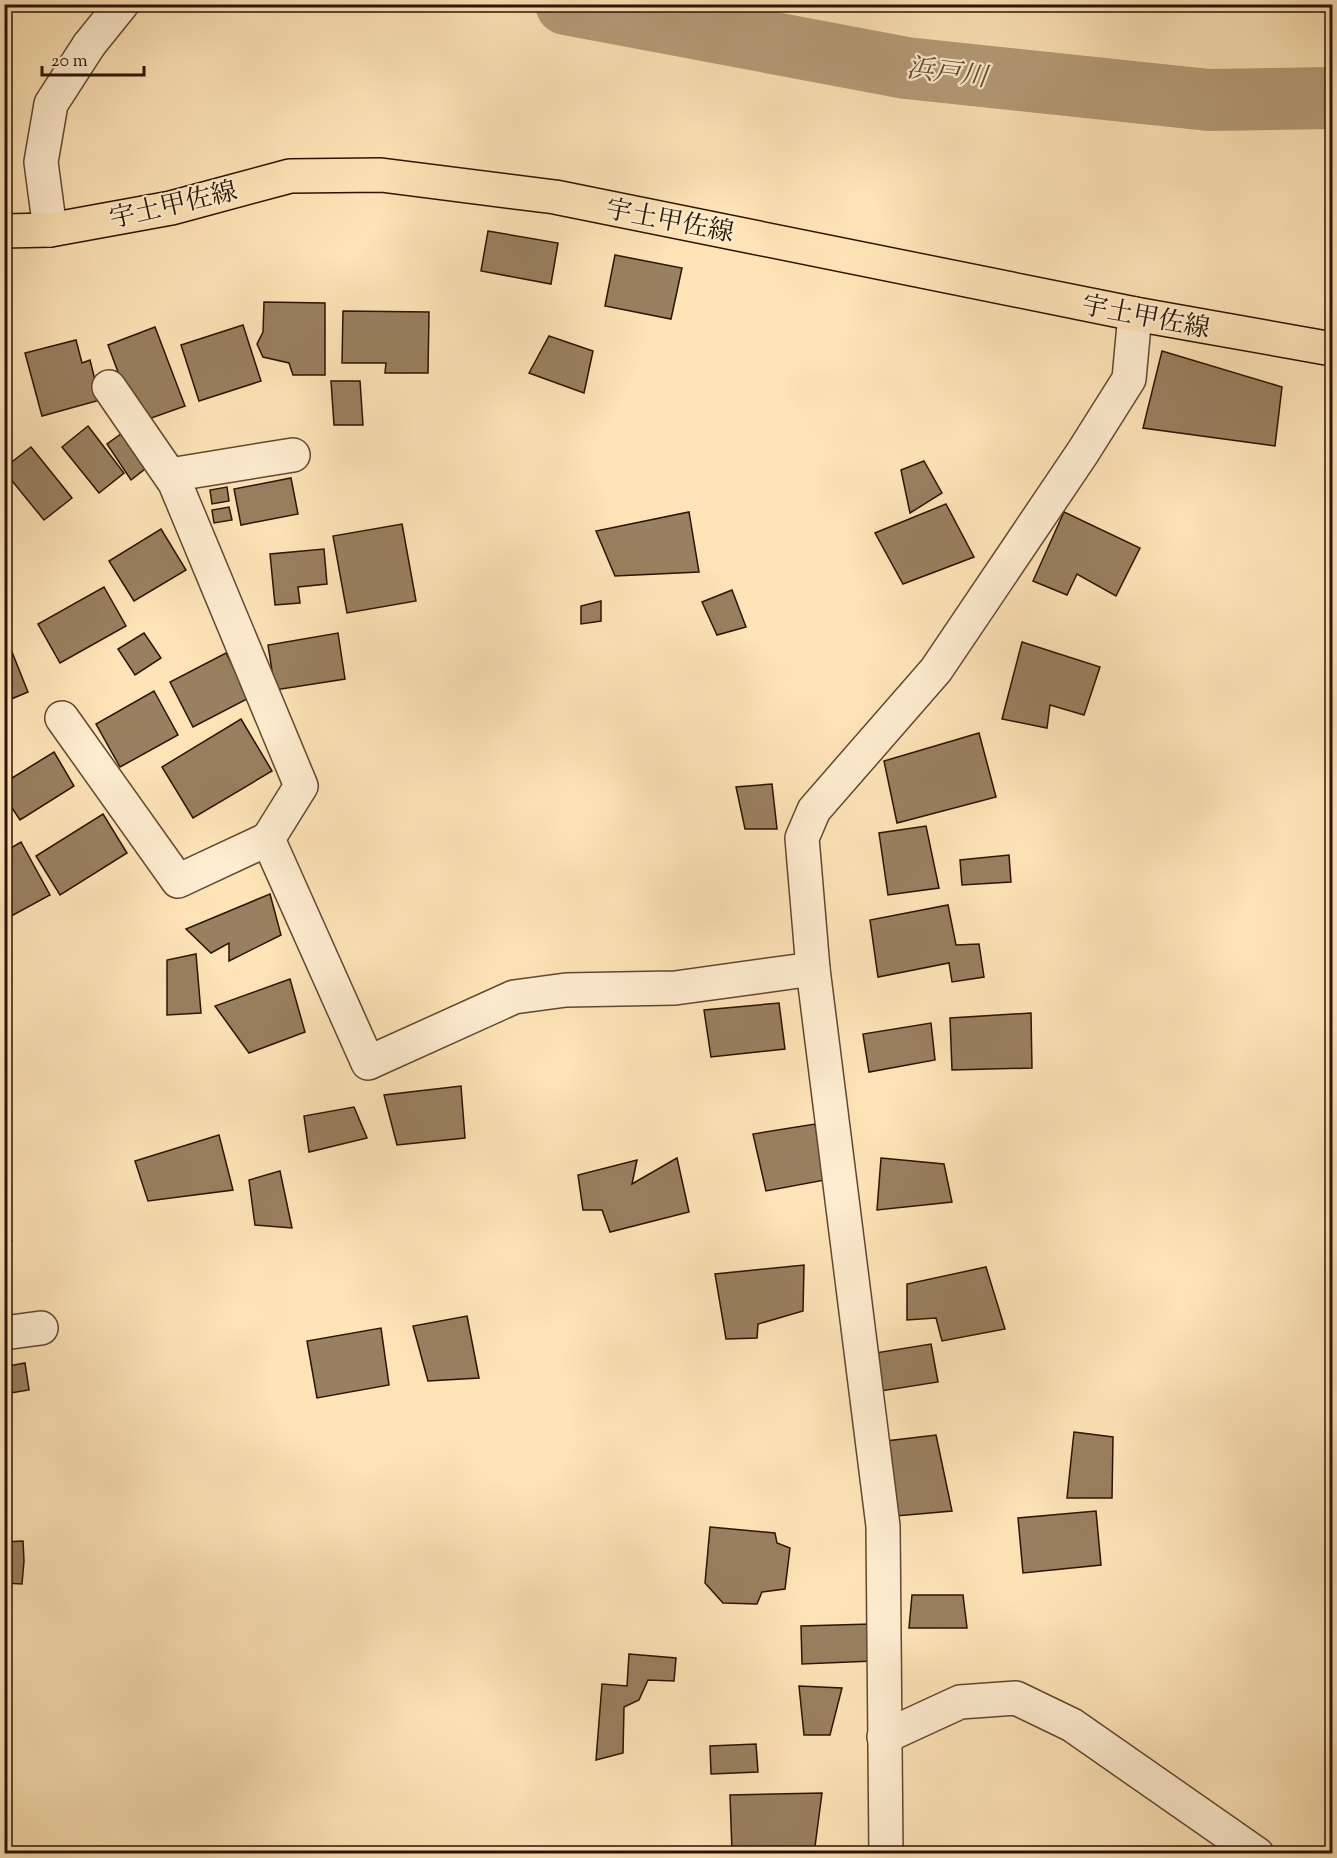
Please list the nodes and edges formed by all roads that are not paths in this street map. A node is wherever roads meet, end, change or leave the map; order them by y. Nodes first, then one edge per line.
1 (122, 4) edge
2 (50, 230) junction
3 (4, 231) edge
4 (1135, 315) junction
5 (1332, 350) edge
6 (109, 387) dead end
7 (293, 455) dead end
8 (170, 475) junction
9 (62, 718) dead end
10 (268, 839) junction
11 (813, 969) junction
12 (41, 1328) dead end
13 (4, 1333) edge
14 (884, 1737) junction
15 (886, 1854) edge
16 (1257, 1854) edge

1 - 2 street
2 - 3 main road, 宇土甲佐線
2 - 4 main road, 宇土甲佐線
4 - 5 main road, 宇土甲佐線
4 - 11 street
6 - 8 street
7 - 8 street
8 - 10 street
9 - 10 street
10 - 11 street
11 - 14 street
12 - 13 street
14 - 15 street
14 - 16 street

